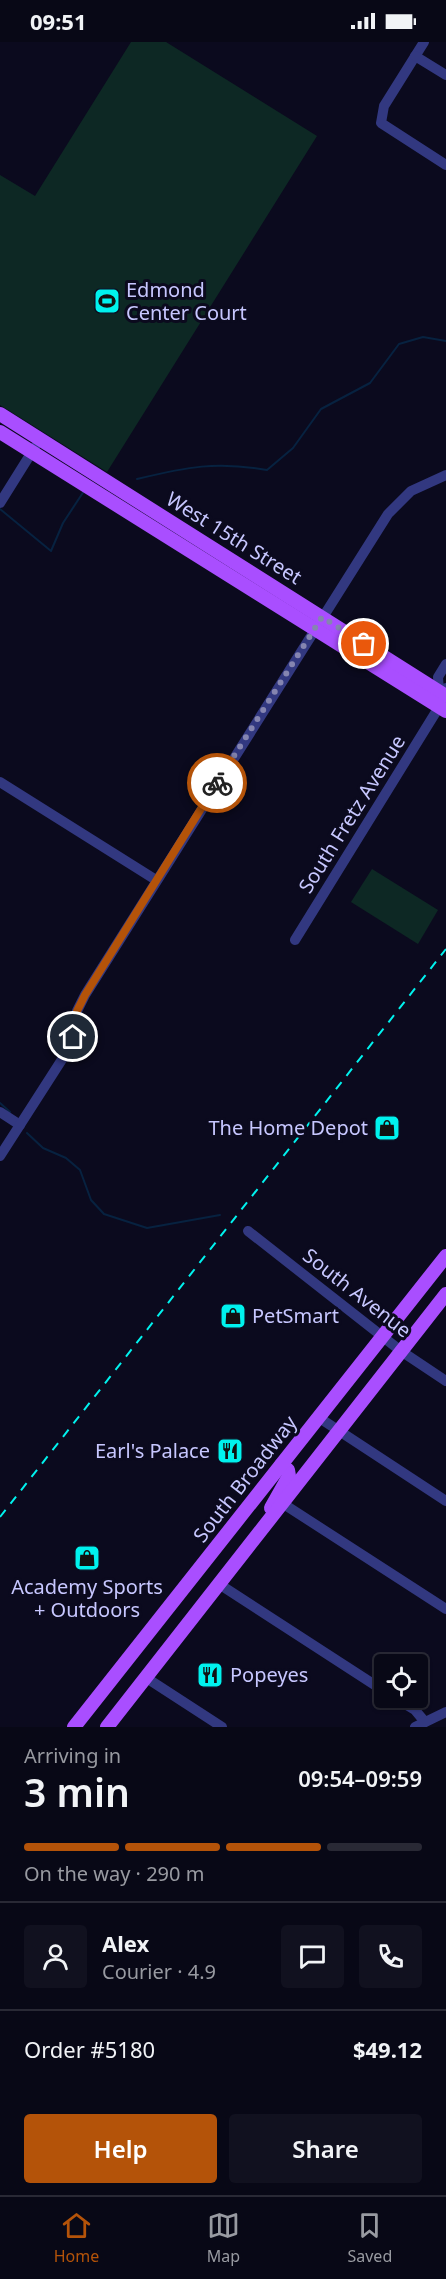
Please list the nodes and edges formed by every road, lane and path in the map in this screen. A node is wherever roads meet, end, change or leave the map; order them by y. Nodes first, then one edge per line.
1 (424, 42) edge
2 (415, 56) junction
3 (446, 75) edge
4 (446, 165) edge
5 (0, 414) edge
6 (0, 432) edge
7 (40, 439) junction
8 (32, 452) junction
9 (446, 475) edge
10 (0, 503) edge
11 (318, 623) junction
12 (446, 664) edge
13 (443, 699) edge
14 (0, 782) edge
15 (156, 880) junction
16 (295, 940) dead end
17 (0, 1112) edge
18 (20, 1125) junction
19 (0, 1156) edge
20 (248, 1231) dead end
21 (446, 1256) edge
22 (446, 1294) edge
23 (383, 1335) junction
24 (401, 1351) junction
25 (446, 1382) edge
26 (318, 1417) junction
27 (339, 1431) junction
28 (281, 1465) junction
29 (446, 1501) edge
30 (282, 1503) junction
31 (235, 1525) junction
32 (258, 1534) junction
33 (219, 1584) junction
34 (446, 1609) edge
35 (126, 1661) junction
36 (145, 1677) junction
37 (374, 1685) edge
38 (412, 1708) edge
39 (446, 1712) edge
40 (420, 1725) edge
41 (75, 1727) edge
42 (107, 1727) edge
43 (222, 1727) edge

1 - 2 street
2 - 3 street
2 - 4 street
5 - 7 main road, West 15th Street
6 - 8 main road, West 15th Street
7 - 8 street
7 - 11 main road, West 15th Street
8 - 10 street
8 - 11 main road, West 15th Street
9 - 11 street
11 - 13 main road, West 15th Street
11 - 15 street
12 - 13 street, South Fretz Avenue
13 - 16 street, South Fretz Avenue
14 - 15 street
15 - 18 street
17 - 18 street
18 - 19 street
20 - 23 street, South Avenue
21 - 23 main road, South Broadway
22 - 24 main road
23 - 24 street, South Avenue
23 - 26 main road, South Broadway
24 - 25 street, South Avenue
24 - 27 main road
26 - 27 street
26 - 28 main road, South Broadway
27 - 29 street
27 - 30 main road
28 - 31 main road, South Broadway
28 - 32 main road
30 - 32 main road
30 - 34 street
31 - 33 main road
31 - 35 main road, South Broadway
32 - 33 main road
33 - 36 main road
33 - 37 street
35 - 36 main road
35 - 41 main road, South Broadway
36 - 42 main road
36 - 43 street
38 - 40 street
39 - 40 street

